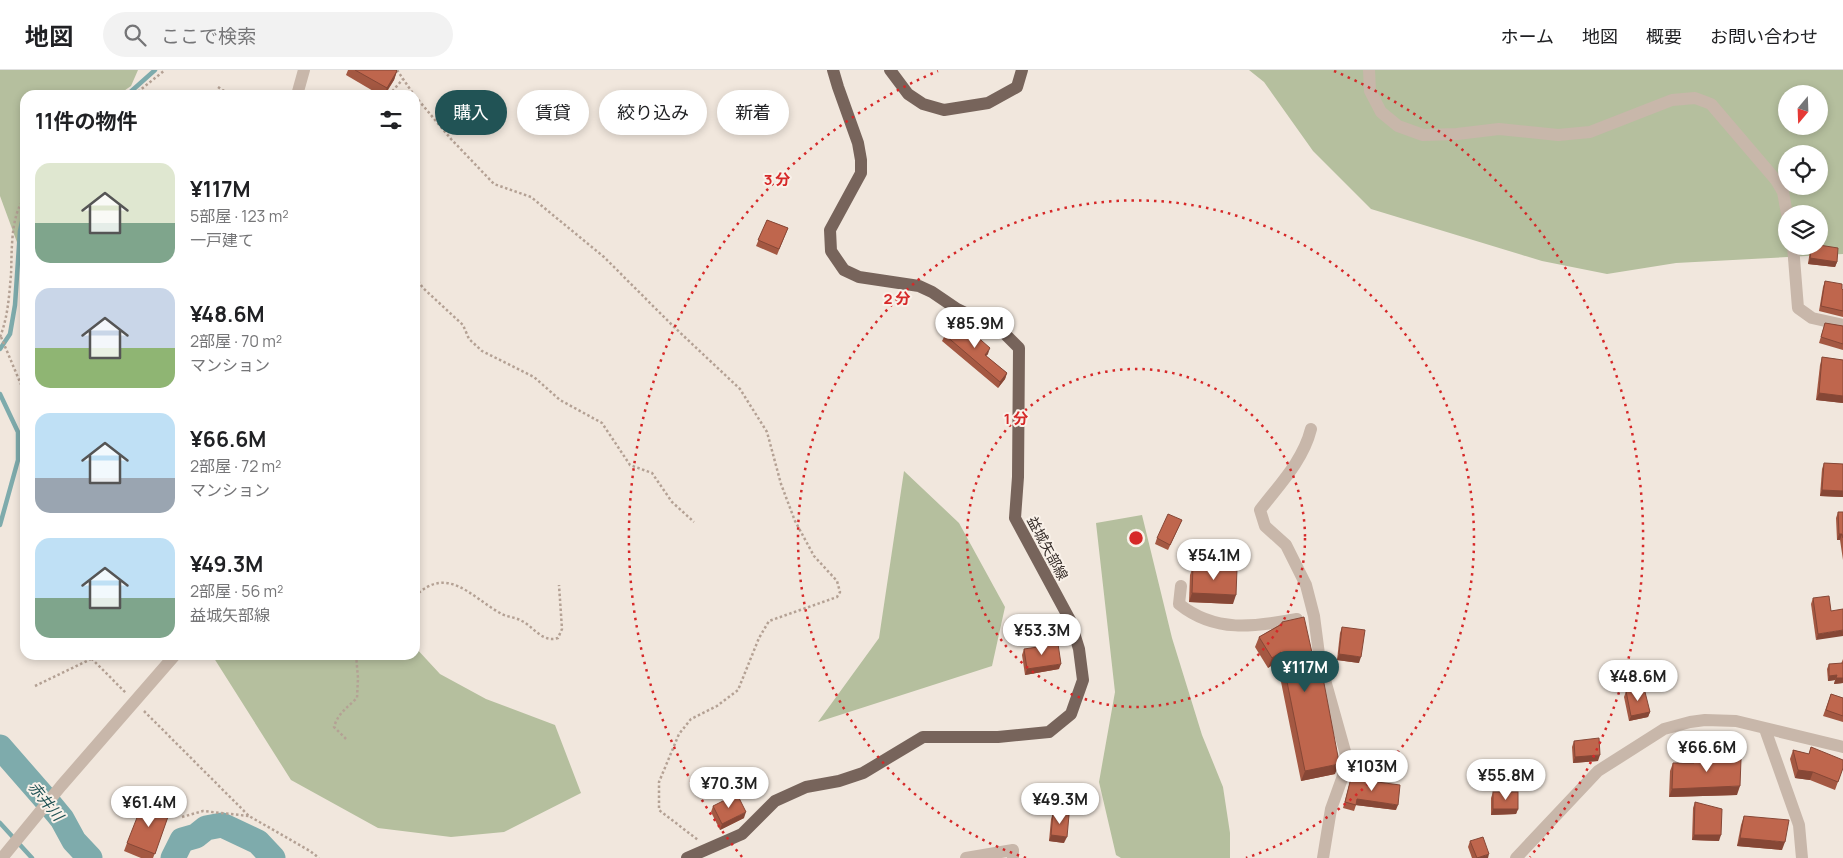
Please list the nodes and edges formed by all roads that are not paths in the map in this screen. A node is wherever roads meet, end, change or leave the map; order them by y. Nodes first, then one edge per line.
1 (304, 70) edge
2 (834, 70) edge
3 (890, 70) edge
4 (1022, 70) edge
5 (1369, 70) edge
6 (298, 90) edge
7 (1785, 205) edge
8 (1794, 255) edge
9 (1843, 325) edge
10 (1311, 429) dead end
11 (1181, 586) dead end
12 (1314, 616) junction
13 (171, 660) edge
14 (1765, 729) junction
15 (1843, 747) edge
16 (2, 858) edge
17 (687, 858) edge
18 (966, 858) edge
19 (1013, 858) edge
20 (1322, 858) edge
21 (1516, 858) edge
22 (1802, 858) edge

1 - 6 street
2 - 17 main road, 益城矢部線
3 - 4 main road
5 - 7 street
8 - 9 street
10 - 12 street
11 - 12 street
12 - 20 street
13 - 16 street, bridge
14 - 15 street
14 - 21 street
14 - 22 street
18 - 19 street

